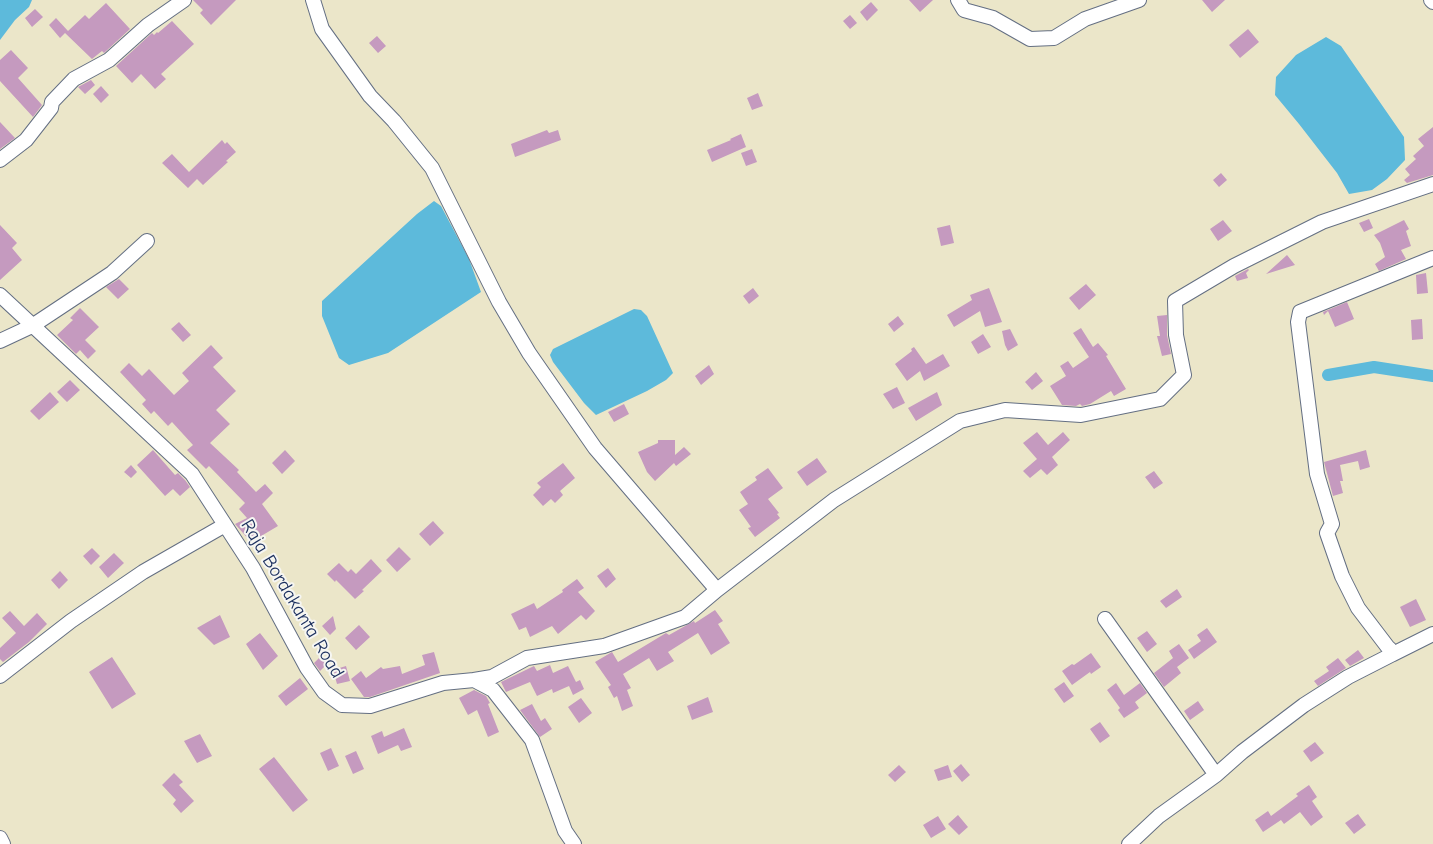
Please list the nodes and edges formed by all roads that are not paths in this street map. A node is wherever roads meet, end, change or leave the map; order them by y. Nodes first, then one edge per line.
1 (184, 0) edge
2 (313, 0) edge
3 (958, 0) edge
4 (1140, 0) edge
5 (0, 160) edge
6 (1433, 184) edge
7 (147, 241) dead end
8 (1433, 258) edge
9 (0, 295) edge
10 (32, 326) junction
11 (0, 341) edge
12 (225, 525) junction
13 (717, 590) junction
14 (1104, 620) dead end
15 (1433, 634) edge
16 (1394, 654) junction
17 (0, 676) edge
18 (474, 680) junction
19 (1216, 775) junction
20 (0, 838) edge
21 (2, 844) edge
22 (574, 844) edge
23 (1129, 844) edge

1 - 5 street
2 - 13 street
3 - 4 street
6 - 13 street, Raja Bordakanta Road
7 - 10 street
8 - 16 street
9 - 10 street, Raja Bordakanta Road
10 - 11 street
10 - 12 street, Raja Bordakanta Road
12 - 17 street
12 - 18 street, Raja Bordakanta Road
13 - 18 street, Raja Bordakanta Road
14 - 19 street
15 - 16 street
16 - 19 street
18 - 22 street
19 - 23 street
20 - 21 street

